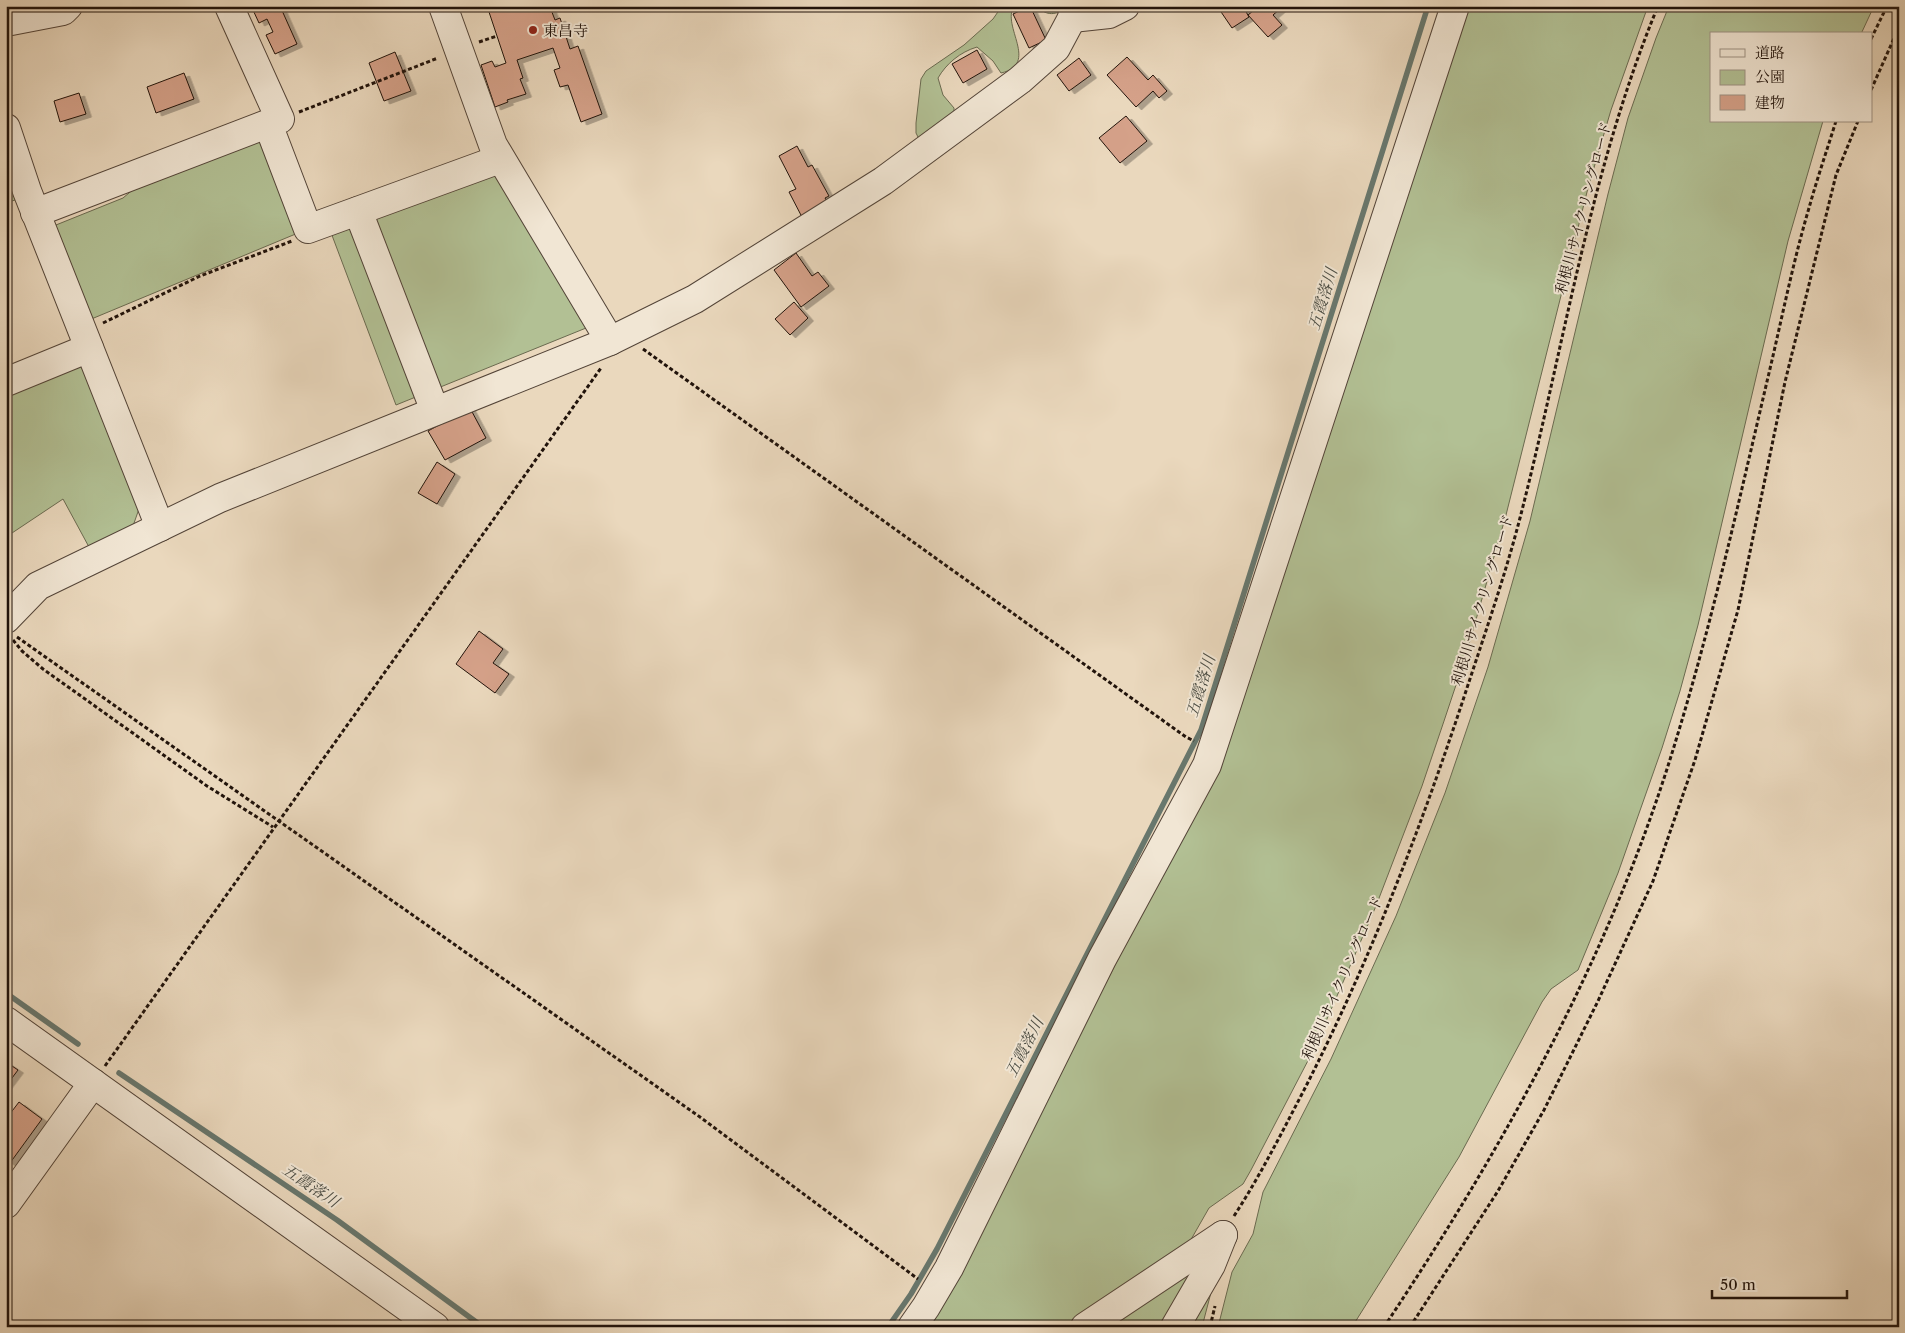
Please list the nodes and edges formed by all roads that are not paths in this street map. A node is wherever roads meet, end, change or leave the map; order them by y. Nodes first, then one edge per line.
1 (68, 6) edge
2 (229, 6) edge
3 (443, 6) edge
4 (1125, 6) edge
5 (1455, 6) edge
6 (1073, 12) edge
7 (6, 22) edge
8 (274, 122) junction
9 (6, 128) edge
10 (500, 159) junction
11 (358, 211) junction
12 (35, 213) junction
13 (86, 340) junction
14 (610, 341) junction
15 (6, 382) edge
16 (435, 411) junction
17 (160, 526) junction
18 (11, 631) edge
19 (6, 1021) edge
20 (93, 1083) junction
21 (6, 1204) edge
22 (436, 1327) edge
23 (912, 1327) edge
24 (1085, 1327) edge
25 (1175, 1327) edge

1 - 7 street
2 - 8 street
3 - 10 street
4 - 6 street
5 - 23 street
6 - 14 street
8 - 11 street
8 - 12 street
9 - 12 street
10 - 11 street
10 - 14 street
11 - 16 street
12 - 13 street
13 - 15 street
13 - 17 street
14 - 16 street
16 - 17 street
17 - 18 street
19 - 20 street
20 - 21 street
20 - 22 street
24 - 25 street

